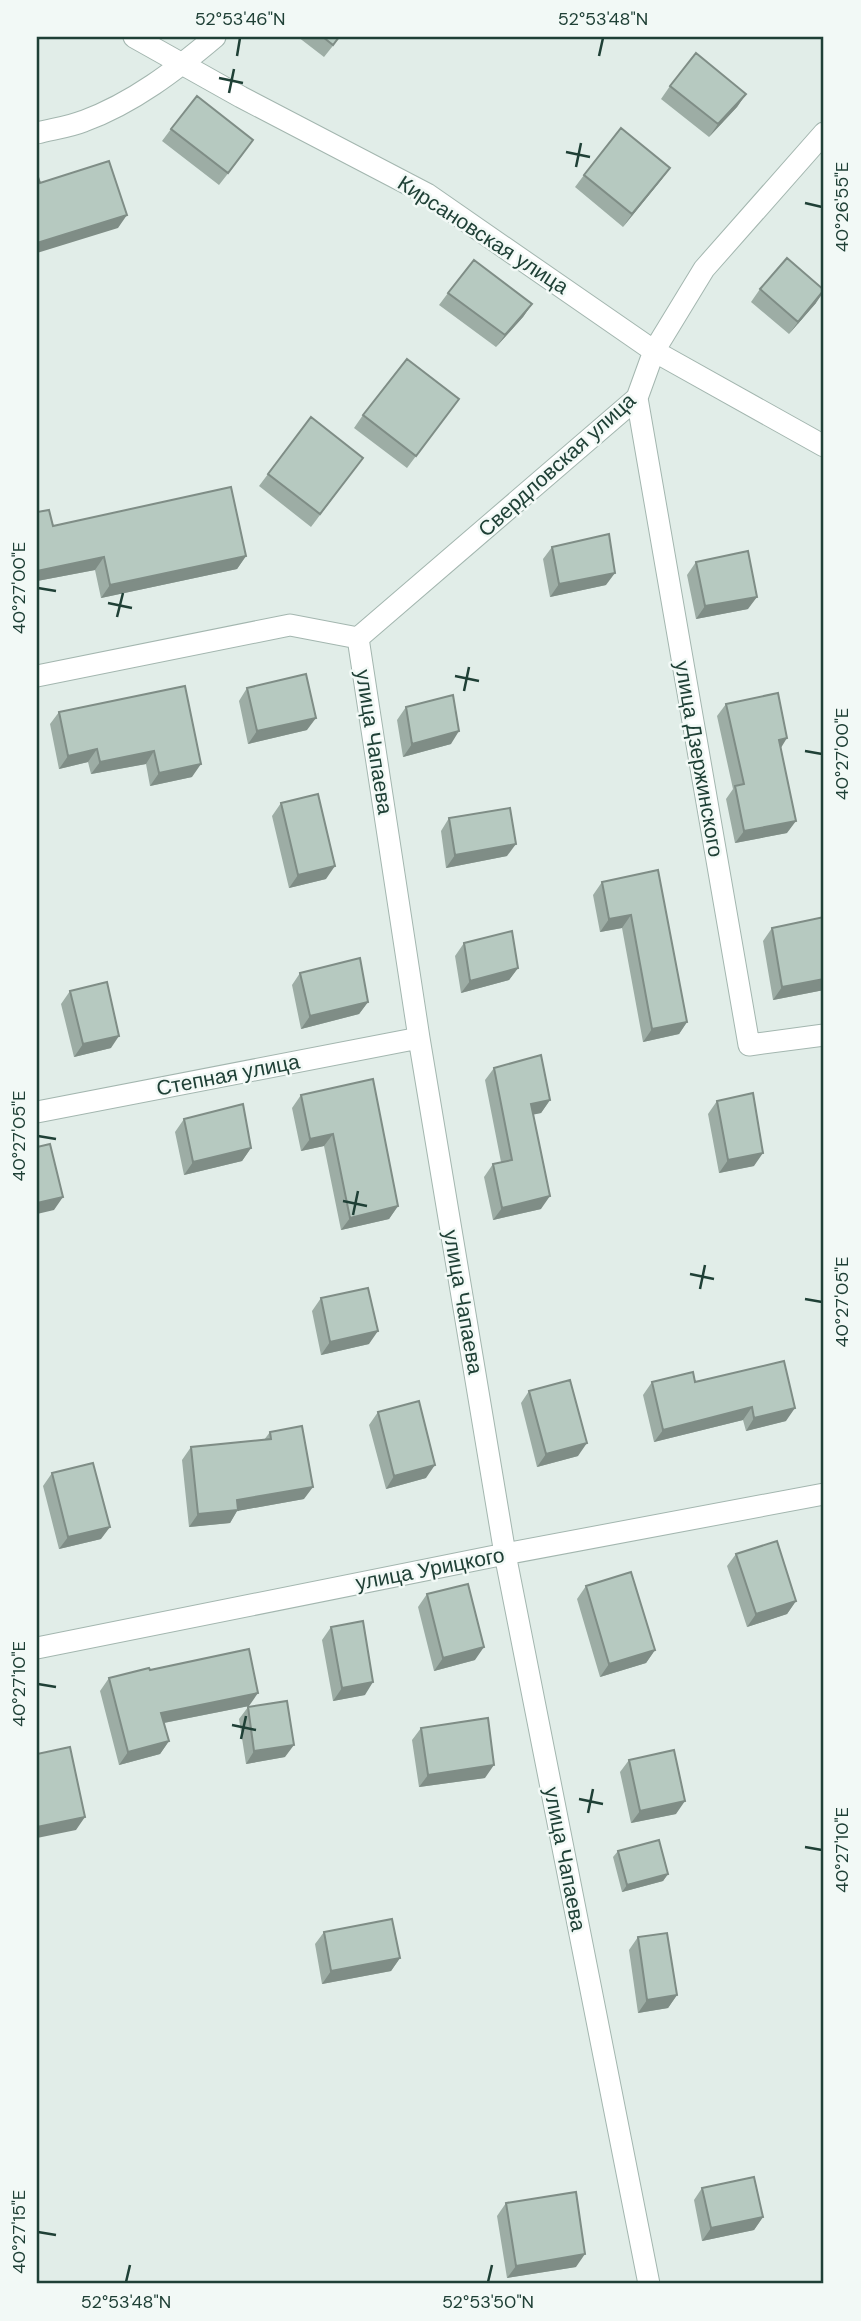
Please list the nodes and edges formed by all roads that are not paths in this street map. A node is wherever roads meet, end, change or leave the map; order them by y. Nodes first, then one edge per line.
1 (134, 37) edge
2 (215, 37) edge
3 (182, 65) junction
4 (37, 133) edge
5 (824, 133) edge
6 (653, 351) junction
7 (637, 398) junction
8 (824, 446) edge
9 (358, 638) junction
10 (37, 676) edge
11 (824, 1035) edge
12 (419, 1038) junction
13 (37, 1112) edge
14 (824, 1494) edge
15 (505, 1554) junction
16 (37, 1648) edge
17 (649, 2284) edge

1 - 3 street, Кирсановская улица
2 - 3 street
3 - 4 street
3 - 6 street, Кирсановская улица
5 - 6 street, Свердловская улица
6 - 7 street, Свердловская улица
6 - 8 street, Кирсановская улица
7 - 9 street, Свердловская улица
7 - 11 street, улица Дзержинского
9 - 10 street
9 - 12 street, улица Чапаева
12 - 13 street, Степная улица
12 - 15 street, улица Чапаева
14 - 15 street, улица Урицкого
15 - 16 street, улица Урицкого
15 - 17 street, улица Чапаева

